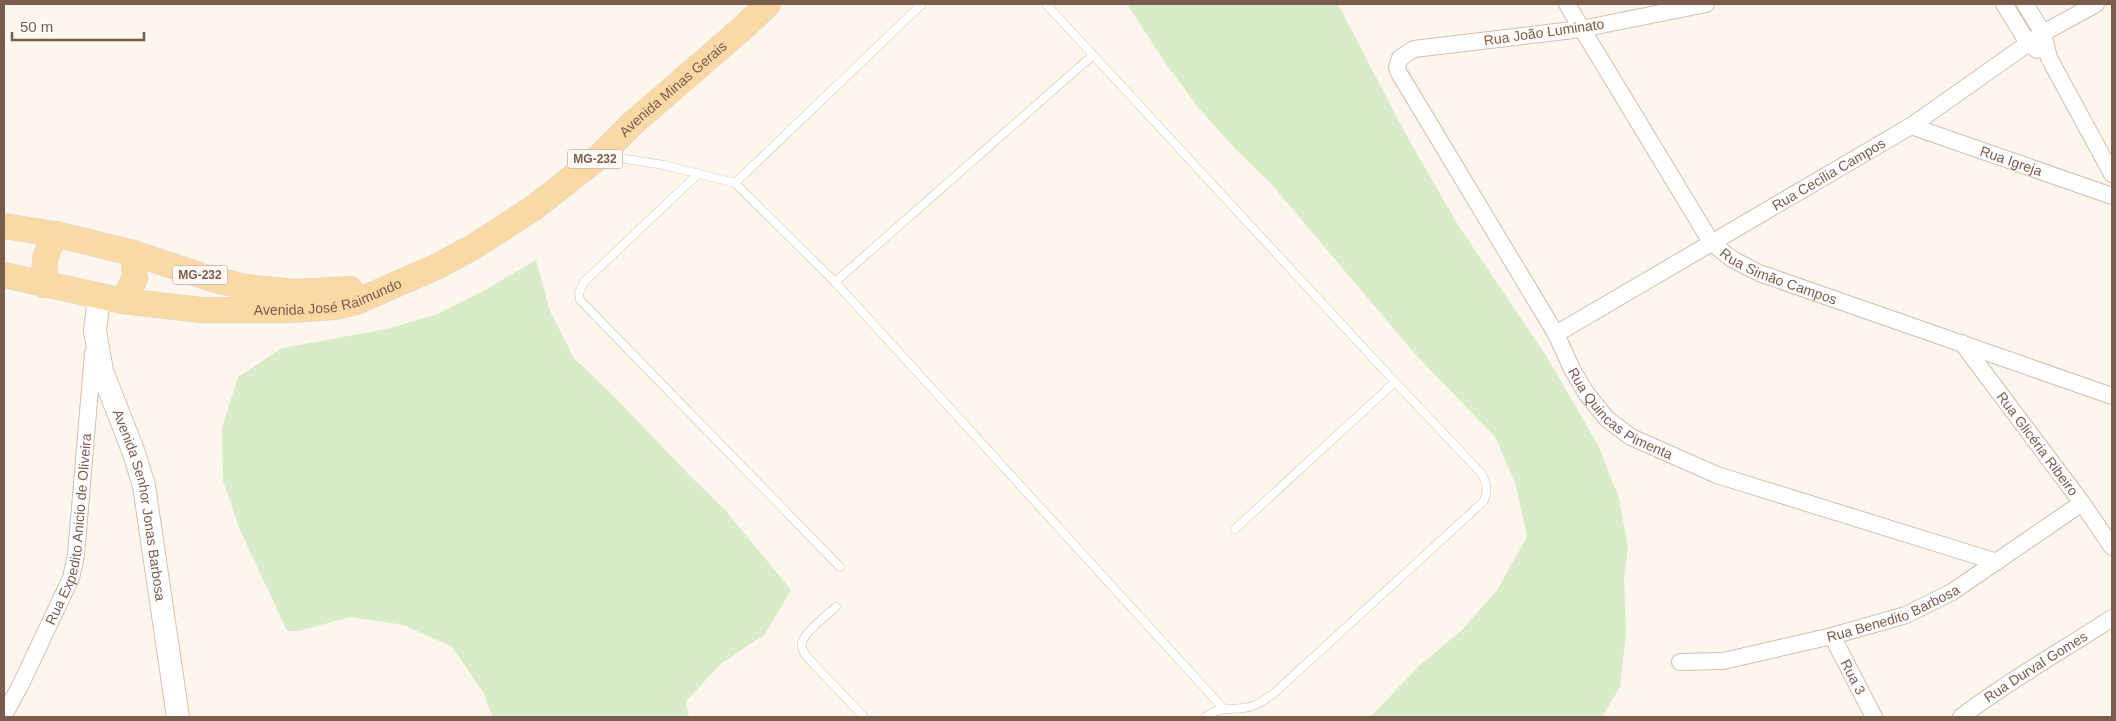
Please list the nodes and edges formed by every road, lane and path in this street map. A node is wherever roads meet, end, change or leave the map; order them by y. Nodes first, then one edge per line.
1 (768, 4) edge
2 (922, 4) edge
3 (1046, 4) edge
4 (1567, 4) edge
5 (1706, 4) edge
6 (2004, 4) edge
7 (2025, 4) edge
8 (2096, 4) edge
9 (1581, 29) junction
10 (2043, 33) junction
11 (2028, 44) junction
12 (1093, 55) junction
13 (2049, 58) junction
14 (1399, 74) joint
15 (1911, 126) junction
16 (601, 154) junction
17 (699, 173) junction
18 (2112, 174) edge
19 (735, 182) junction
20 (2112, 196) edge
21 (4, 226) edge
22 (55, 234) junction
23 (1711, 242) junction
24 (133, 253) junction
25 (4, 275) edge
26 (835, 282) junction
27 (400, 284) junction
28 (44, 285) junction
29 (99, 296) junction
30 (123, 301) junction
31 (95, 331) junction
32 (1556, 334) junction
33 (1962, 343) junction
34 (1395, 382) junction
35 (2112, 396) edge
36 (2082, 503) junction
37 (1235, 529) dead end
38 (2112, 547) edge
39 (1997, 562) junction
40 (840, 567) dead end
41 (836, 606) dead end
42 (2112, 618) edge
43 (1832, 636) junction
44 (1680, 662) dead end
45 (1223, 708) junction
46 (4, 715) edge
47 (1869, 716) edge
48 (178, 717) edge
49 (864, 717) edge
50 (1205, 717) edge
51 (1961, 717) edge

1 - 16 main road, Avenida Minas Gerais / MG-232
2 - 19 lane
3 - 12 lane
4 - 9 street, Rua Simão Campos
5 - 9 street, Rua João Luminato
6 - 11 street
7 - 10 street
8 - 10 street, Rua Cecília Campos
9 - 14 street, Rua João Luminato
9 - 23 street, Rua Simão Campos
10 - 11 street, Rua Cecília Campos
10 - 13 street
11 - 13 street
11 - 15 street, Rua Cecília Campos
12 - 26 lane
12 - 34 lane
13 - 18 street
14 - 32 street, Rua Quincas Pimenta
15 - 20 street, Rua Igreja
15 - 23 street, Rua Cecília Campos
16 - 17 lane
16 - 27 main road, Avenida Minas Gerais / MG-232
17 - 19 lane
17 - 40 lane
19 - 26 lane
21 - 22 main road, Avenida José Raimundo / MG-232
22 - 24 main road, Avenida José Raimundo / MG-232
22 - 28 main road
23 - 32 street, Rua Cecília Campos
23 - 33 street, Rua Simão Campos
24 - 27 main road, Avenida José Raimundo / MG-232
24 - 30 main road
25 - 28 main road, Avenida José Raimundo / MG-232
26 - 45 lane
27 - 30 main road, Avenida José Raimundo / MG-232
28 - 29 main road, Avenida José Raimundo / MG-232
29 - 30 main road, Avenida José Raimundo / MG-232
29 - 31 street, Avenida Senhor Jonas Barbosa
31 - 46 street, Rua Expedito Anicio de Oliveira
31 - 48 street, Avenida Senhor Jonas Barbosa
32 - 39 street, Rua Quincas Pimenta
33 - 35 street, Rua Simão Campos
33 - 36 street, Rua Glicéria Ribeiro
34 - 37 lane
34 - 45 lane
36 - 38 street, Rua Glicéria Ribeiro
36 - 39 street, Rua Benedito Barbosa
39 - 43 street, Rua Benedito Barbosa
41 - 49 lane
42 - 51 street, Rua Durval Gomes
43 - 44 street, Rua Benedito Barbosa
43 - 47 street, Rua 3
45 - 50 lane

